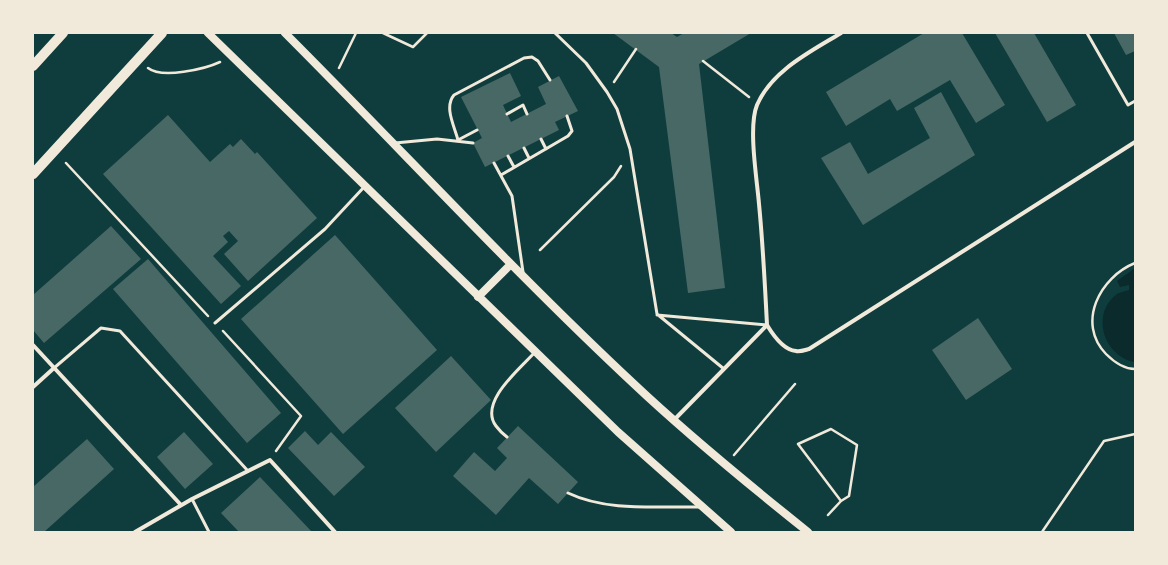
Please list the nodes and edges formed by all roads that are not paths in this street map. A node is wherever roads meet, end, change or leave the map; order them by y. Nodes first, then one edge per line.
1 (63, 33) edge
2 (162, 33) edge
3 (208, 33) edge
4 (285, 33) edge
5 (555, 33) edge
6 (842, 33) edge
7 (1087, 33) edge
8 (33, 66) edge
9 (550, 80) dead end
10 (1135, 102) edge
11 (507, 114) dead end
12 (528, 114) dead end
13 (567, 116) dead end
14 (477, 130) dead end
15 (541, 139) dead end
16 (458, 140) junction
17 (1135, 142) edge
18 (473, 143) dead end
19 (394, 144) junction
20 (524, 148) dead end
21 (546, 149) junction
22 (508, 156) dead end
23 (529, 158) junction
24 (494, 163) dead end
25 (514, 167) junction
26 (33, 174) edge
27 (501, 175) junction
28 (365, 186) junction
29 (511, 264) junction
30 (523, 276) junction
31 (478, 297) junction
32 (657, 314) junction
33 (215, 323) road end
34 (767, 325) junction
35 (33, 345) edge
36 (535, 352) junction
37 (54, 368) junction
38 (724, 369) junction
39 (33, 387) edge
40 (674, 420) junction
41 (507, 437) dead end
42 (248, 471) junction
43 (568, 493) dead end
44 (192, 499) junction
45 (181, 505) junction
46 (701, 507) junction
47 (135, 532) edge
48 (209, 532) edge
49 (335, 532) edge
50 (731, 532) edge
51 (808, 532) edge

1 - 8 main road
2 - 26 main road
3 - 28 main road
4 - 19 main road
5 - 32 lane
6 - 34 street
7 - 10 lane
9 - 16 lane
11 - 12 lane
13 - 21 lane
14 - 16 lane
15 - 21 lane
16 - 18 lane
16 - 19 lane
17 - 34 street
19 - 29 main road
20 - 23 lane
21 - 23 lane
22 - 25 lane
23 - 25 lane
24 - 27 lane
25 - 27 lane
27 - 30 lane
28 - 31 main road
28 - 33 lane
29 - 30 main road
29 - 31 main road
30 - 40 main road
31 - 36 main road
32 - 34 lane
32 - 38 lane
34 - 38 street
35 - 37 street
36 - 41 lane
36 - 46 main road
37 - 39 street
37 - 42 lane
37 - 45 street
38 - 40 street
40 - 51 main road
42 - 44 street
42 - 49 street
43 - 46 lane
44 - 45 street
44 - 48 lane
45 - 47 street
46 - 50 main road

